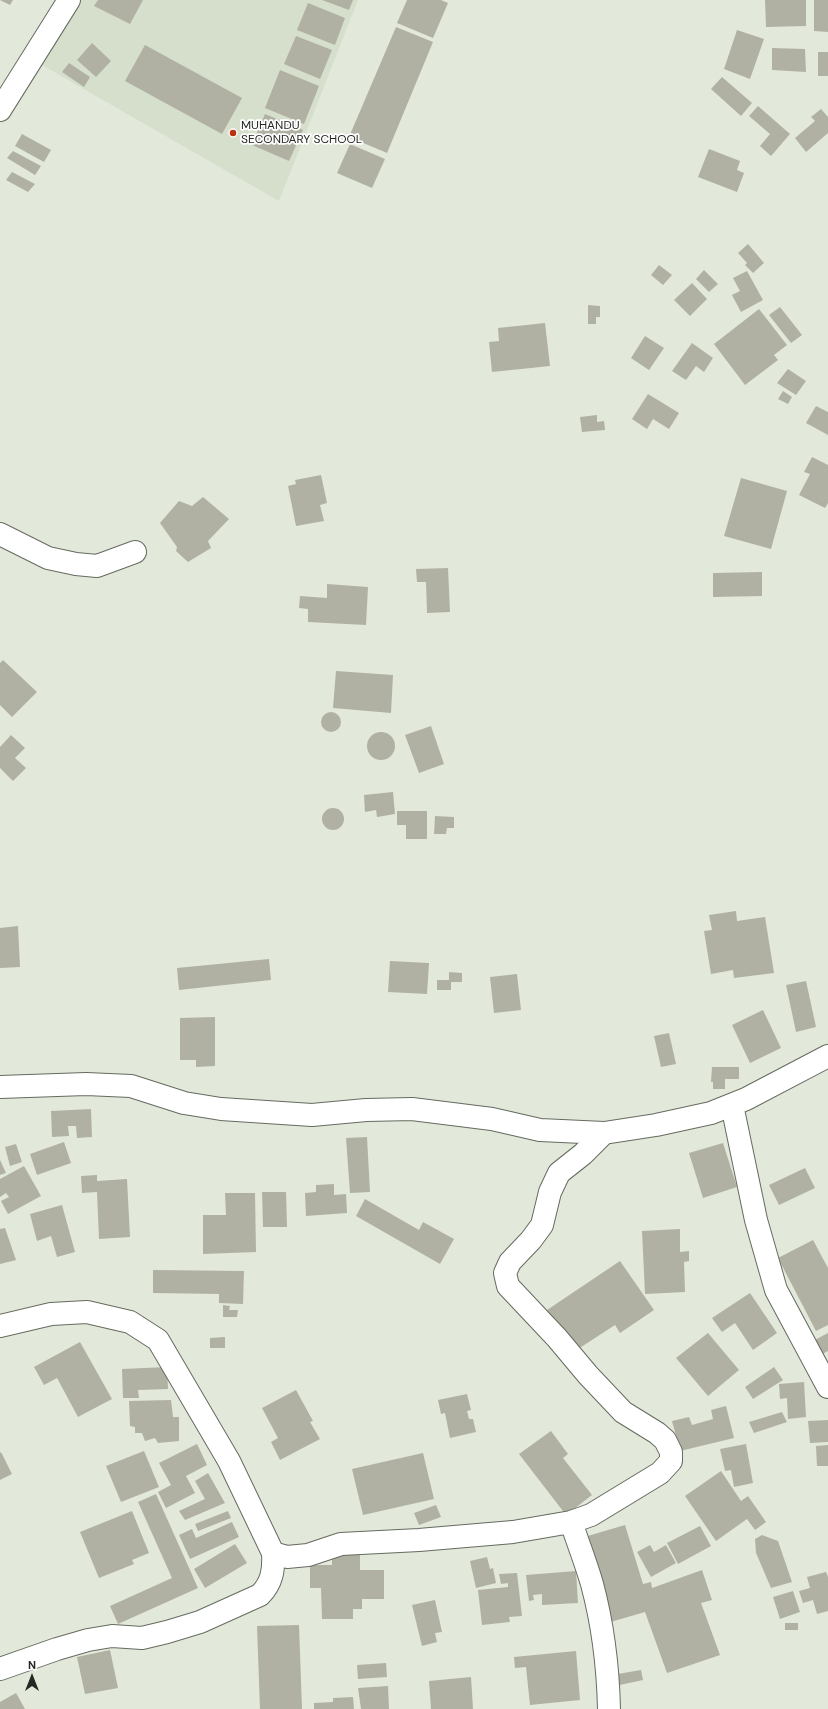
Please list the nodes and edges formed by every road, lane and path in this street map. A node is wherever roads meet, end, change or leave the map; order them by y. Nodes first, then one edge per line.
1 (69, 0) edge
2 (0, 110) edge
3 (0, 534) edge
4 (135, 552) dead end
5 (828, 1056) edge
6 (0, 1087) edge
7 (732, 1104) junction
8 (604, 1133) junction
9 (0, 1326) edge
10 (828, 1387) edge
11 (571, 1522) junction
12 (273, 1553) junction
13 (0, 1669) edge
14 (609, 1709) edge

1 - 2 street
3 - 4 street
5 - 7 street
6 - 8 street
7 - 8 street
7 - 10 street
8 - 11 street
9 - 12 street
11 - 12 street
11 - 14 street
12 - 13 street

